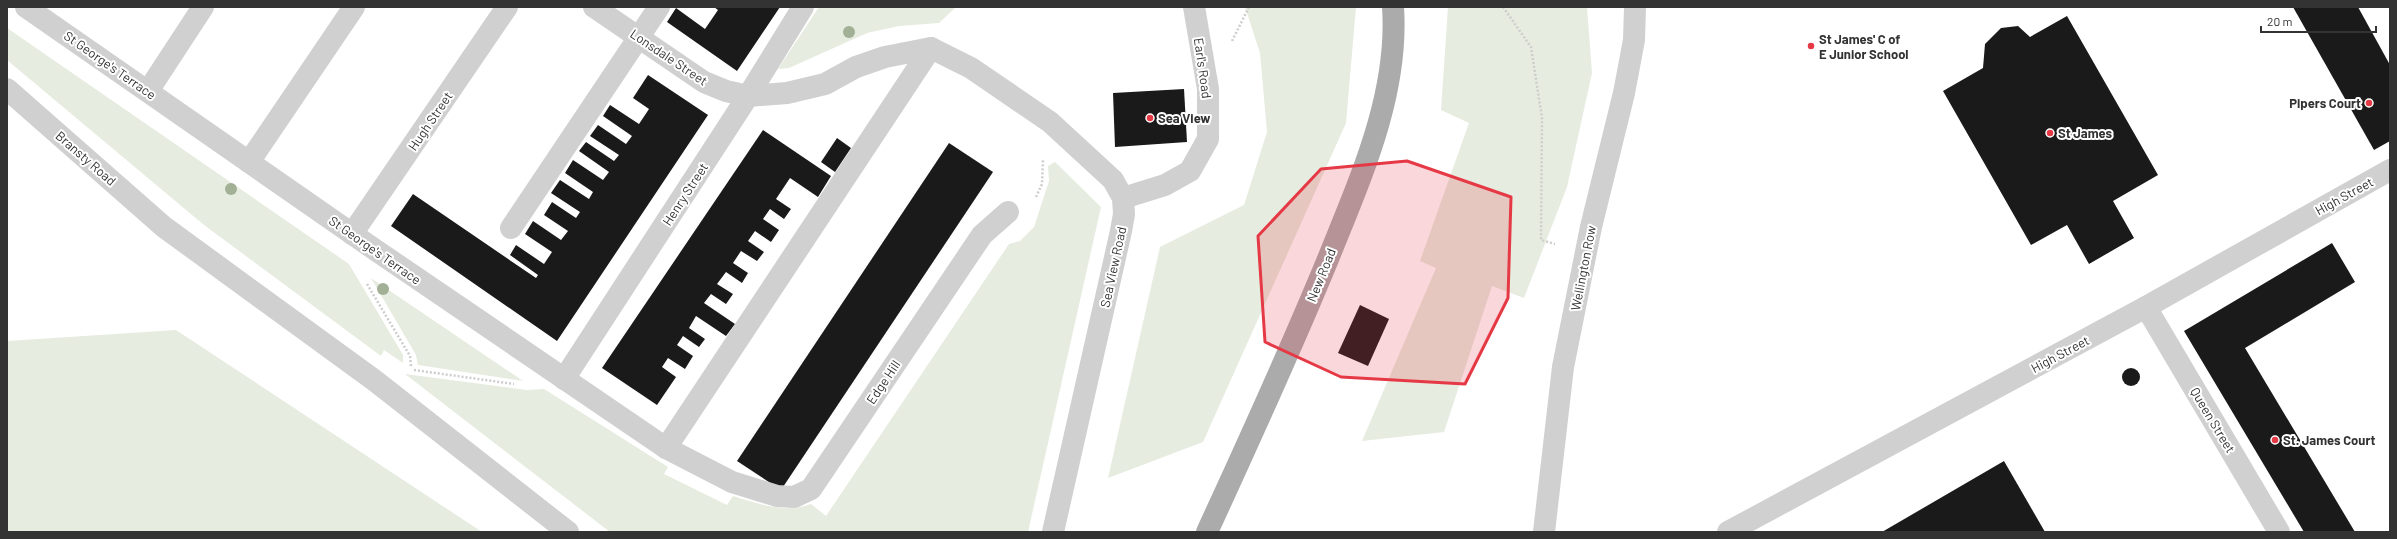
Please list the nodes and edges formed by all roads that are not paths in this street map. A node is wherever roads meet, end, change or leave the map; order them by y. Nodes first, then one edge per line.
1 (26, 7) edge
2 (203, 7) edge
3 (354, 7) edge
4 (507, 7) edge
5 (594, 7) edge
6 (659, 7) edge
7 (803, 7) edge
8 (1194, 7) edge
9 (1393, 7) edge
10 (1635, 7) edge
11 (638, 37) junction
12 (931, 48) junction
13 (7, 89) edge
14 (148, 91) junction
15 (748, 96) junction
16 (249, 162) junction
17 (2390, 170) edge
18 (1123, 198) junction
19 (1008, 212) dead end
20 (511, 228) dead end
21 (352, 234) junction
22 (2146, 307) junction
23 (564, 379) junction
24 (666, 448) junction
25 (732, 482) joint
26 (568, 532) edge
27 (1053, 532) edge
28 (1207, 532) edge
29 (1544, 532) edge
30 (1728, 532) edge
31 (2279, 532) edge

1 - 14 street, St George's Terrace
2 - 14 street
3 - 16 street
4 - 21 street, Hugh Street
5 - 11 street, Lonsdale Street
6 - 11 street
7 - 15 street, Henry Street
8 - 18 street, Earl's Road
9 - 28 main road, New Road
10 - 29 street, Wellington Row
11 - 15 street, Lonsdale Street
11 - 20 street
12 - 15 street, Lonsdale Street
12 - 18 street, Sea View Road
12 - 24 street
13 - 26 street, Bransty Road
14 - 16 street, St George's Terrace
15 - 23 street, Henry Street
16 - 21 street, St George's Terrace
17 - 22 street, High Street
18 - 27 street, Sea View Road
19 - 25 street, Edge Hill
21 - 23 street, St George's Terrace
22 - 30 street, High Street
22 - 31 street, Queen Street
23 - 24 street, St George's Terrace
24 - 25 street, St George's Terrace

